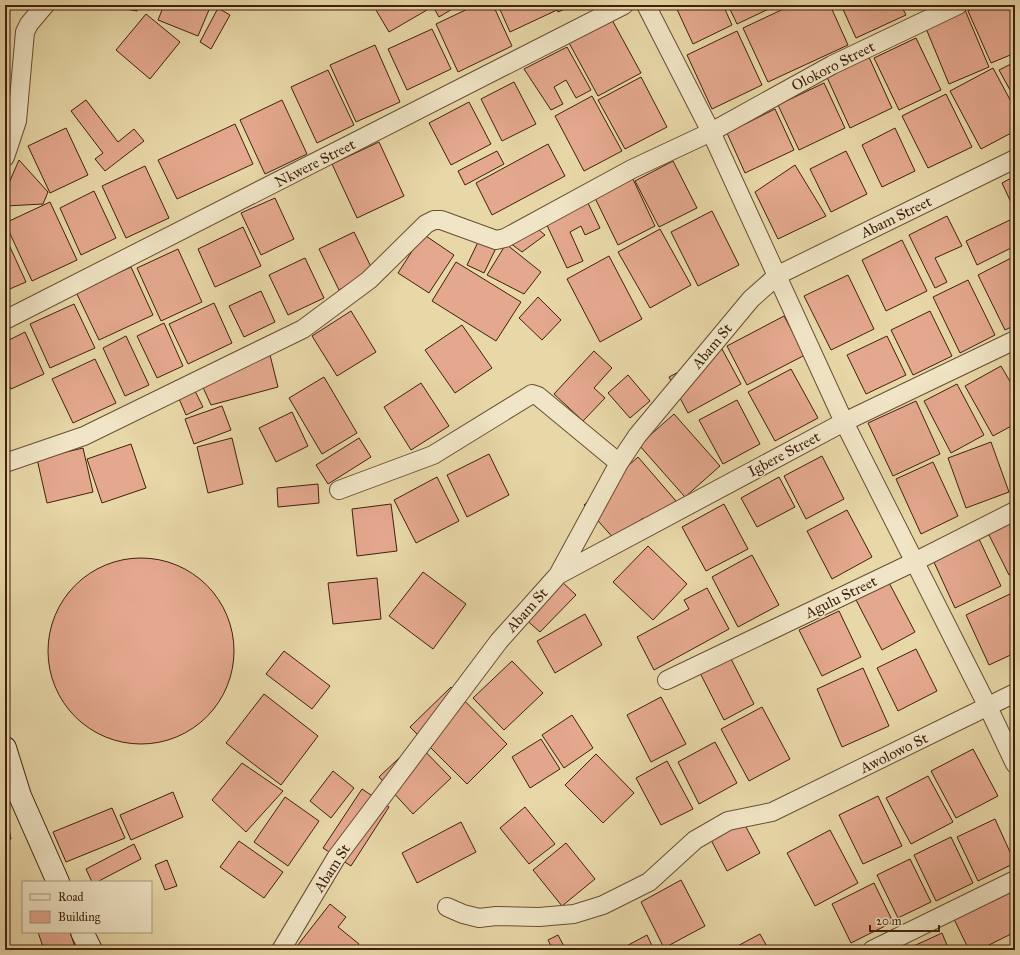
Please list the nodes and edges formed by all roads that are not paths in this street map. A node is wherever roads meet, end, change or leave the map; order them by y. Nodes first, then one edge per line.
1 (45, 5) edge
2 (624, 5) edge
3 (646, 5) edge
4 (958, 5) edge
5 (711, 132) junction
6 (5, 158) edge
7 (1015, 159) edge
8 (778, 275) junction
9 (5, 320) edge
10 (1015, 340) edge
11 (844, 422) junction
12 (5, 463) edge
13 (619, 463) junction
14 (339, 490) dead end
15 (1015, 511) edge
16 (914, 562) junction
17 (558, 575) junction
18 (667, 680) dead end
19 (1015, 693) edge
20 (988, 707) junction
21 (5, 748) edge
22 (1015, 764) edge
23 (1015, 880) edge
24 (58, 881) edge
25 (447, 907) dead end
26 (82, 933) edge
27 (91, 950) edge
28 (281, 950) edge
29 (872, 950) edge

1 - 6 street
2 - 9 street, Nkwere Street
3 - 5 street
4 - 5 street, Olokoro Street
5 - 8 street
5 - 12 street, Olokoro Street
7 - 8 street, Abam Street
8 - 11 street
8 - 13 street, Abam St
10 - 11 street, Igbere Street
11 - 16 street
11 - 17 street, Igbere Street
13 - 14 street
13 - 17 street, Abam St
15 - 16 street, Agulu Street
16 - 18 street, Agulu Street
16 - 20 street
17 - 28 street, Abam St
19 - 20 street, Awolowo St
20 - 22 street
20 - 25 street, Awolowo St
21 - 24 street
23 - 29 street
26 - 27 street

